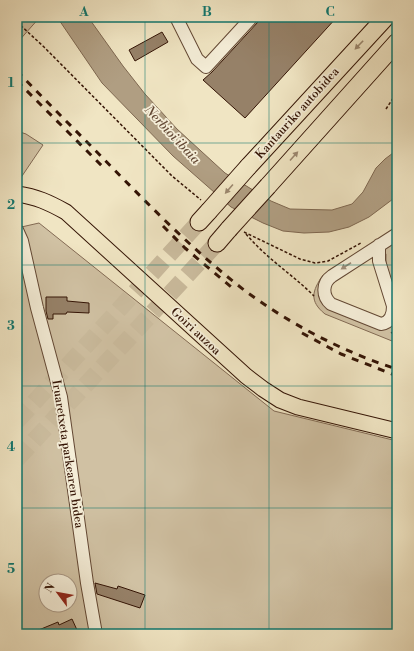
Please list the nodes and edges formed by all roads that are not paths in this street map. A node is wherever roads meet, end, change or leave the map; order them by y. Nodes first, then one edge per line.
1 (176, 17) edge
2 (252, 17) edge
3 (386, 17) edge
4 (397, 42) edge
5 (17, 194) edge
6 (204, 212) tunnel mouth
7 (17, 230) edge
8 (396, 239) edge
9 (217, 243) tunnel mouth
10 (379, 245) junction
11 (397, 431) edge
12 (96, 634) edge

1 - 2 street
3 -> 6 highway, Kantauriko autobidea, bridge
9 -> 4 highway, bridge
5 - 11 main road, Goiri auzoa
7 - 12 street, Iruaretxeta parkearen bidea
8 - 10 street
10 -> 10 street

